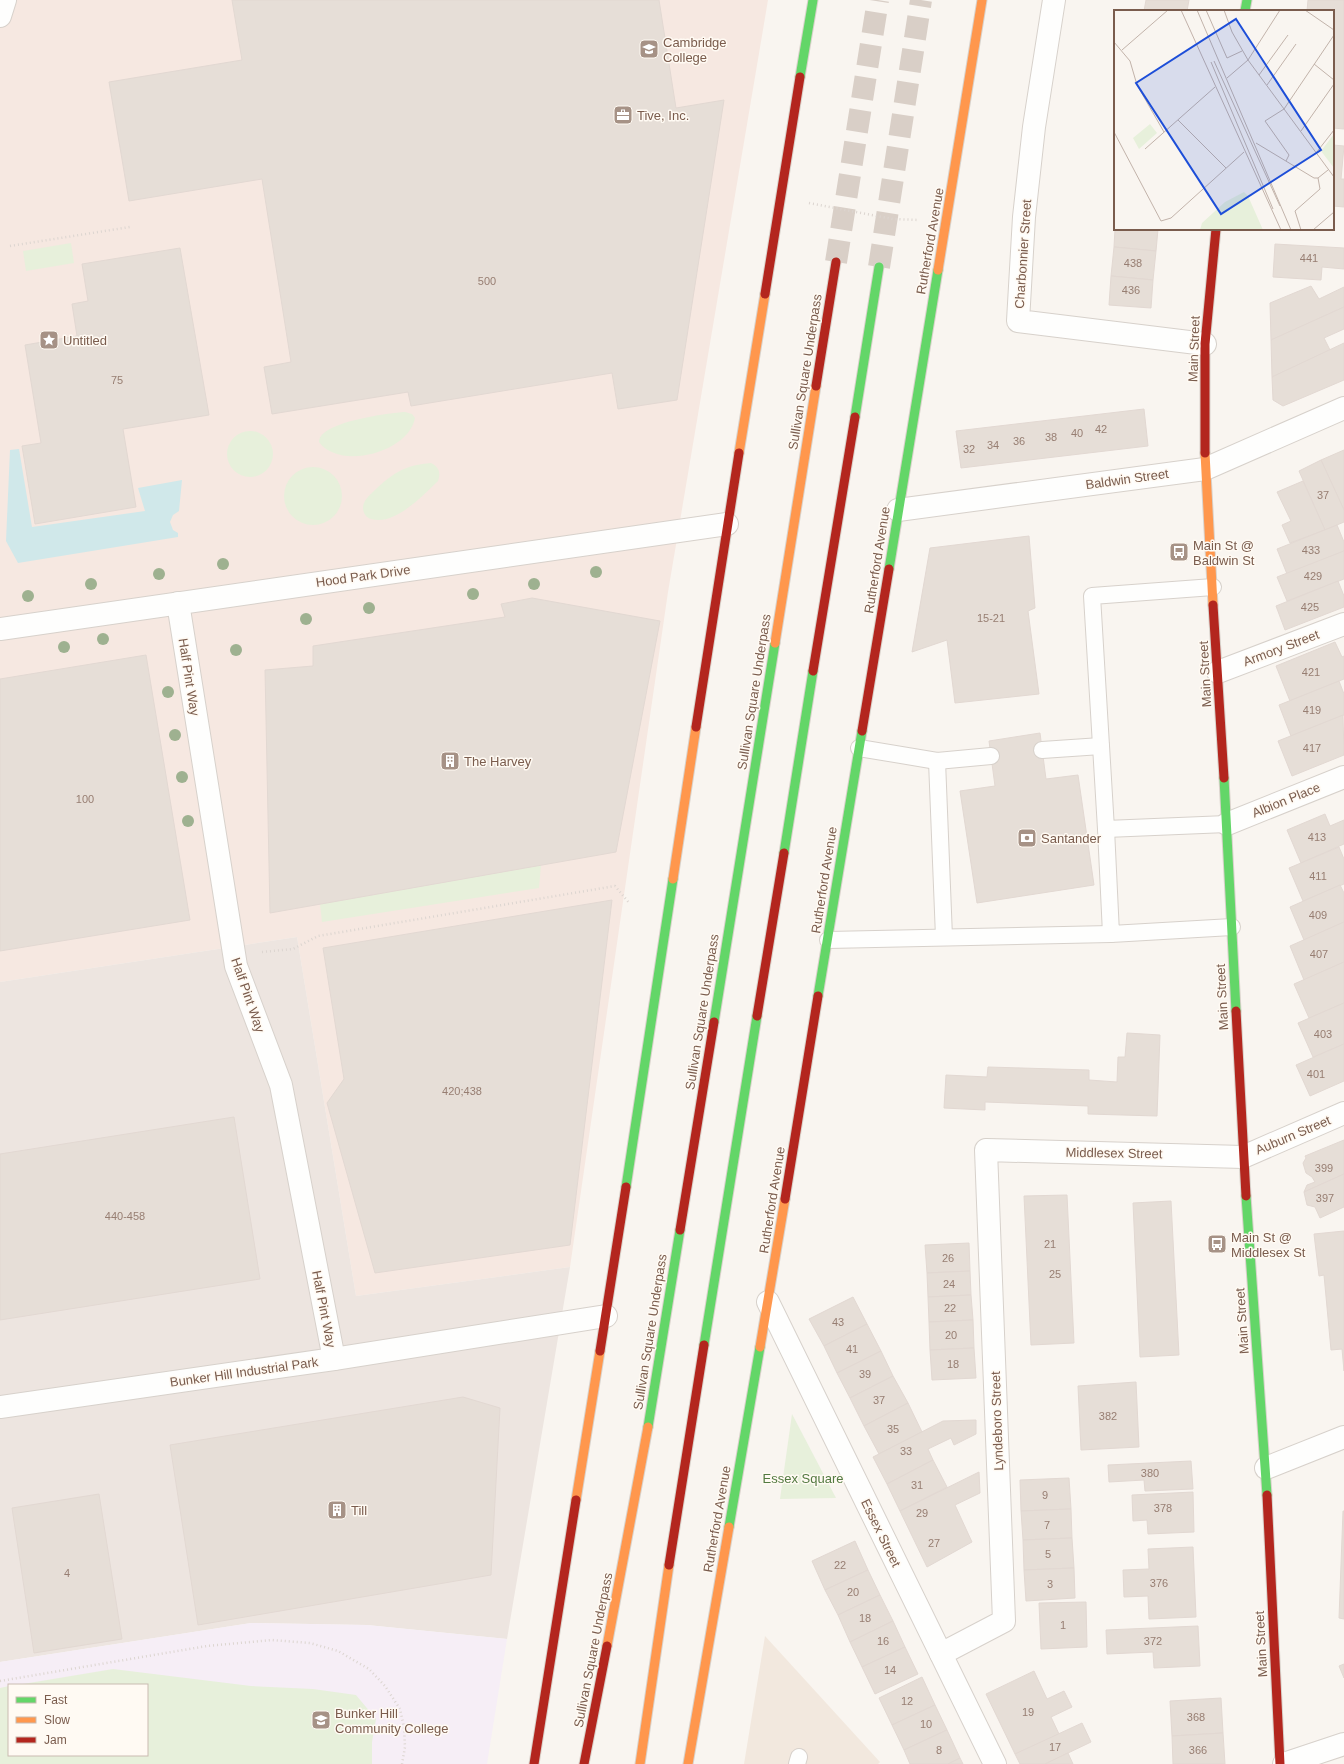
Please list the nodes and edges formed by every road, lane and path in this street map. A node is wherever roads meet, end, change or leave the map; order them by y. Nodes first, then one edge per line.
1 (5, 0) edge
2 (813, 0) edge
3 (982, 0) edge
4 (1054, 0) edge
5 (1247, 0) edge
6 (1245, 10) edge
7 (0, 16) edge
8 (810, 196) dead end
9 (923, 220) dead end
10 (130, 227) dead end
11 (1216, 230) edge
12 (10, 246) dead end
13 (836, 262) tunnel mouth
14 (879, 267) tunnel mouth
15 (1205, 344) junction
16 (1344, 408) edge
17 (1205, 469) junction
18 (898, 510) junction
19 (727, 524) junction
20 (1213, 587) junction
21 (178, 603) junction
22 (1344, 624) edge
23 (0, 628) edge
24 (1218, 672) junction
25 (1101, 746) junction
26 (859, 748) junction
27 (1042, 750) dead end
28 (991, 756) dead end
29 (937, 761) junction
30 (1344, 777) edge
31 (1227, 824) junction
32 (1106, 829) junction
33 (630, 904) dead end
34 (1232, 928) junction
35 (1111, 934) junction
36 (944, 937) junction
37 (828, 940) junction
38 (258, 953) dead end
39 (1344, 1113) edge
40 (986, 1150) joint
41 (1243, 1157) junction
42 (768, 1302) junction
43 (606, 1316) junction
44 (334, 1359) junction
45 (0, 1407) edge
46 (1344, 1437) edge
47 (1266, 1468) junction
48 (941, 1654) junction
49 (0, 1681) edge
50 (1344, 1744) edge
51 (402, 1764) edge
52 (534, 1764) edge
53 (584, 1764) edge
54 (640, 1764) edge
55 (688, 1764) edge
56 (995, 1764) edge
57 (1280, 1764) edge
58 (1284, 1764) edge

1 - 7 street
2 - 19 main road
3 - 18 main road, Rutherford Avenue
4 - 15 street, Charbonnier Street
5 - 6 main road
8 - 9 path
10 - 12 path
11 - 15 main road, Main Street
13 - 53 main road, Sullivan Square Underpass
14 - 54 main road
15 - 17 main road, Main Street
16 - 17 street, Baldwin Street
17 - 18 street, Baldwin Street
17 - 20 main road, Main Street
18 - 26 main road, Rutherford Avenue
19 - 21 street, Hood Park Drive
19 - 43 main road
20 - 24 main road, Main Street
20 - 25 lane
21 - 23 street, Hood Park Drive
21 - 44 street, Half Pint Way
22 - 24 street, Armory Street
24 - 31 main road, Main Street
25 - 27 lane
25 - 32 lane
26 - 29 lane
26 - 37 main road, Rutherford Avenue
28 - 29 lane
29 - 36 lane
30 - 31 street, Albion Place
31 - 32 lane
31 - 34 main road, Main Street
32 - 35 lane
33 - 38 path
34 - 35 lane
34 - 41 main road, Main Street
35 - 36 lane
36 - 37 lane
37 - 42 main road, Rutherford Avenue
39 - 41 street, Auburn Street
40 - 41 street, Middlesex Street
40 - 48 street, Lyndeboro Street
41 - 47 main road, Main Street
42 - 48 street, Essex Street
42 - 55 main road, Rutherford Avenue
43 - 44 street, Bunker Hill Industrial Park
43 - 52 main road
44 - 45 street, Bunker Hill Industrial Park
46 - 47 street
47 - 57 main road, Main Street
48 - 56 street, Essex Street
49 - 51 path
50 - 58 street

